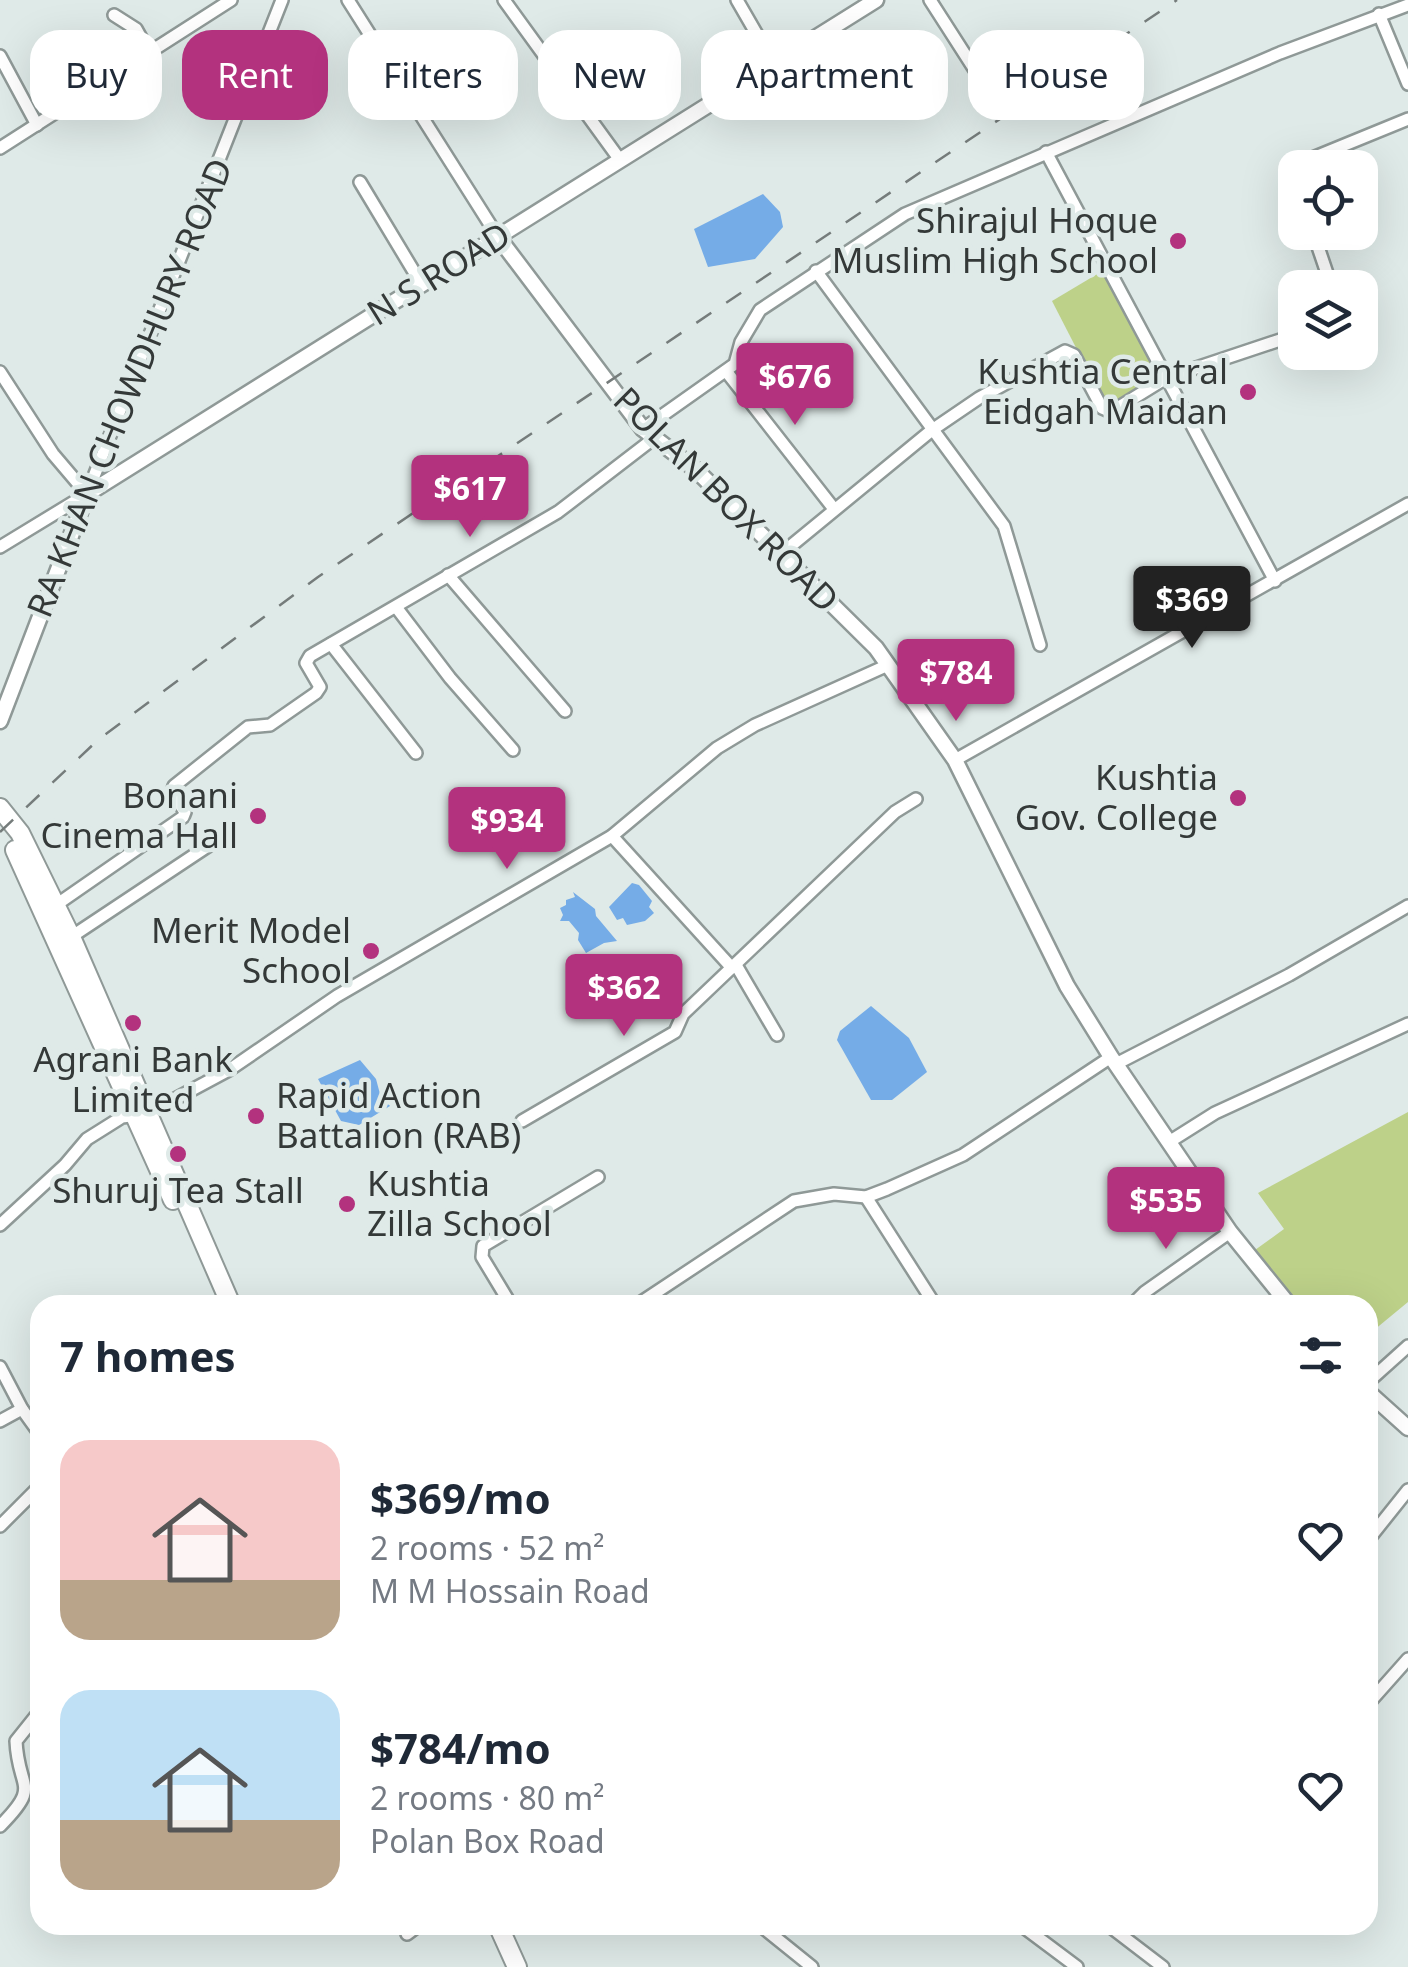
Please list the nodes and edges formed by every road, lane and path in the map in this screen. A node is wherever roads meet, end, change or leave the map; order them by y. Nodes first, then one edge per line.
1 (231, 0) edge
2 (282, 0) edge
3 (348, 0) edge
4 (504, 0) edge
5 (737, 0) edge
6 (876, 0) edge
7 (930, 0) edge
8 (1408, 4) edge
9 (858, 5) edge
10 (1378, 14) junction
11 (114, 15) dead end
12 (137, 30) edge
13 (754, 30) edge
14 (822, 30) edge
15 (162, 46) edge
16 (0, 56) edge
17 (968, 60) edge
18 (1408, 84) edge
19 (701, 110) edge
20 (45, 120) edge
21 (1408, 120) edge
22 (37, 125) junction
23 (0, 148) edge
24 (1330, 150) edge
25 (1046, 152) junction
26 (620, 160) junction
27 (360, 182) dead end
28 (498, 237) junction
29 (816, 271) junction
30 (422, 285) junction
31 (1278, 341) edge
32 (726, 370) junction
33 (0, 372) edge
34 (1166, 378) junction
35 (932, 430) junction
36 (648, 434) junction
37 (87, 494) junction
38 (1408, 504) edge
39 (834, 509) junction
40 (0, 547) edge
41 (781, 554) junction
42 (448, 575) junction
43 (1275, 581) junction
44 (396, 607) junction
45 (331, 644) junction
46 (1040, 645) dead end
47 (888, 665) junction
48 (566, 711) dead end
49 (0, 721) edge
50 (513, 750) dead end
51 (416, 754) dead end
52 (955, 760) junction
53 (916, 800) dead end
54 (0, 808) edge
55 (0, 822) edge
56 (223, 836) dead end
57 (612, 836) junction
58 (37, 881) junction
59 (56, 906) junction
60 (1408, 906) edge
61 (71, 936) junction
62 (734, 966) junction
63 (84, 984) junction
64 (1408, 1024) edge
65 (776, 1035) dead end
66 (1114, 1061) junction
67 (140, 1115) junction
68 (522, 1121) dead end
69 (1170, 1142) junction
70 (598, 1177) dead end
71 (866, 1197) junction
72 (0, 1225) edge
73 (1230, 1232) junction
74 (217, 1295) edge
75 (226, 1295) edge
76 (505, 1295) edge
77 (652, 1295) edge
78 (929, 1295) edge
79 (1141, 1295) edge
80 (1281, 1295) edge
81 (1408, 1346) edge
82 (0, 1367) edge
83 (1378, 1373) edge
84 (1378, 1401) edge
85 (22, 1410) junction
86 (0, 1421) edge
87 (30, 1421) edge
88 (1408, 1428) edge
89 (1408, 1490) edge
90 (30, 1496) edge
91 (0, 1526) edge
92 (1378, 1528) edge
93 (1408, 1658) edge
94 (1378, 1692) edge
95 (30, 1724) edge
96 (0, 1826) edge
97 (503, 1935) edge
98 (516, 1935) edge
99 (772, 1935) edge
100 (1034, 1935) edge
101 (1121, 1935) edge
102 (517, 1967) edge
103 (530, 1967) edge
104 (812, 1967) edge
105 (1077, 1967) edge
106 (1163, 1967) edge

1 - 15 street
2 - 37 street, RA KHAN CHOWDHURY ROAD
3 - 28 street, POLAN BOX ROAD
4 - 26 street
5 - 13 street
6 - 9 main road, N S ROAD
7 - 17 street
8 - 10 street
9 - 14 main road, N S ROAD
10 - 18 street
10 - 25 street
11 - 12 street
16 - 22 street
19 - 26 main road, N S ROAD
20 - 22 street
21 - 24 street
22 - 23 street
25 - 29 street
25 - 34 street
26 - 28 main road, N S ROAD
27 - 30 street
28 - 30 main road, N S ROAD
28 - 36 main road, POLAN BOX ROAD
29 - 32 street
29 - 35 street
30 - 37 main road, N S ROAD
31 - 34 street
32 - 36 street
32 - 39 street
33 - 37 street
34 - 35 street
34 - 43 street
35 - 39 street
35 - 46 street
36 - 41 main road, POLAN BOX ROAD
36 - 42 street
37 - 40 street, N S ROAD
37 - 49 main road, RA KHAN CHOWDHURY ROAD
38 - 43 street
39 - 41 street
41 - 47 main road, POLAN BOX ROAD
42 - 44 street
42 - 48 street
43 - 52 street
44 - 45 street
44 - 50 street
45 - 51 street
45 - 59 street
47 - 52 main road, POLAN BOX ROAD
47 - 57 street
52 - 66 main road, POLAN BOX ROAD
53 - 62 street
54 - 58 highway
55 - 58 highway
56 - 61 street
57 - 62 street
57 - 67 street
58 - 59 highway
58 - 63 highway
59 - 61 highway
60 - 66 street
61 - 63 highway
62 - 65 street
62 - 68 street
63 - 67 highway
64 - 69 street
66 - 69 main road, POLAN BOX ROAD
66 - 71 street
67 - 72 street
67 - 74 highway
67 - 75 highway
69 - 73 main road, POLAN BOX ROAD
70 - 76 street
71 - 77 street
71 - 78 street
73 - 79 street
73 - 80 main road, POLAN BOX ROAD
81 - 83 street
82 - 85 street
84 - 88 main road
85 - 86 street
85 - 87 street
89 - 92 street
90 - 91 street
93 - 94 street
95 - 96 street
97 - 102 highway
98 - 103 highway
99 - 104 street
100 - 105 street
101 - 106 street

